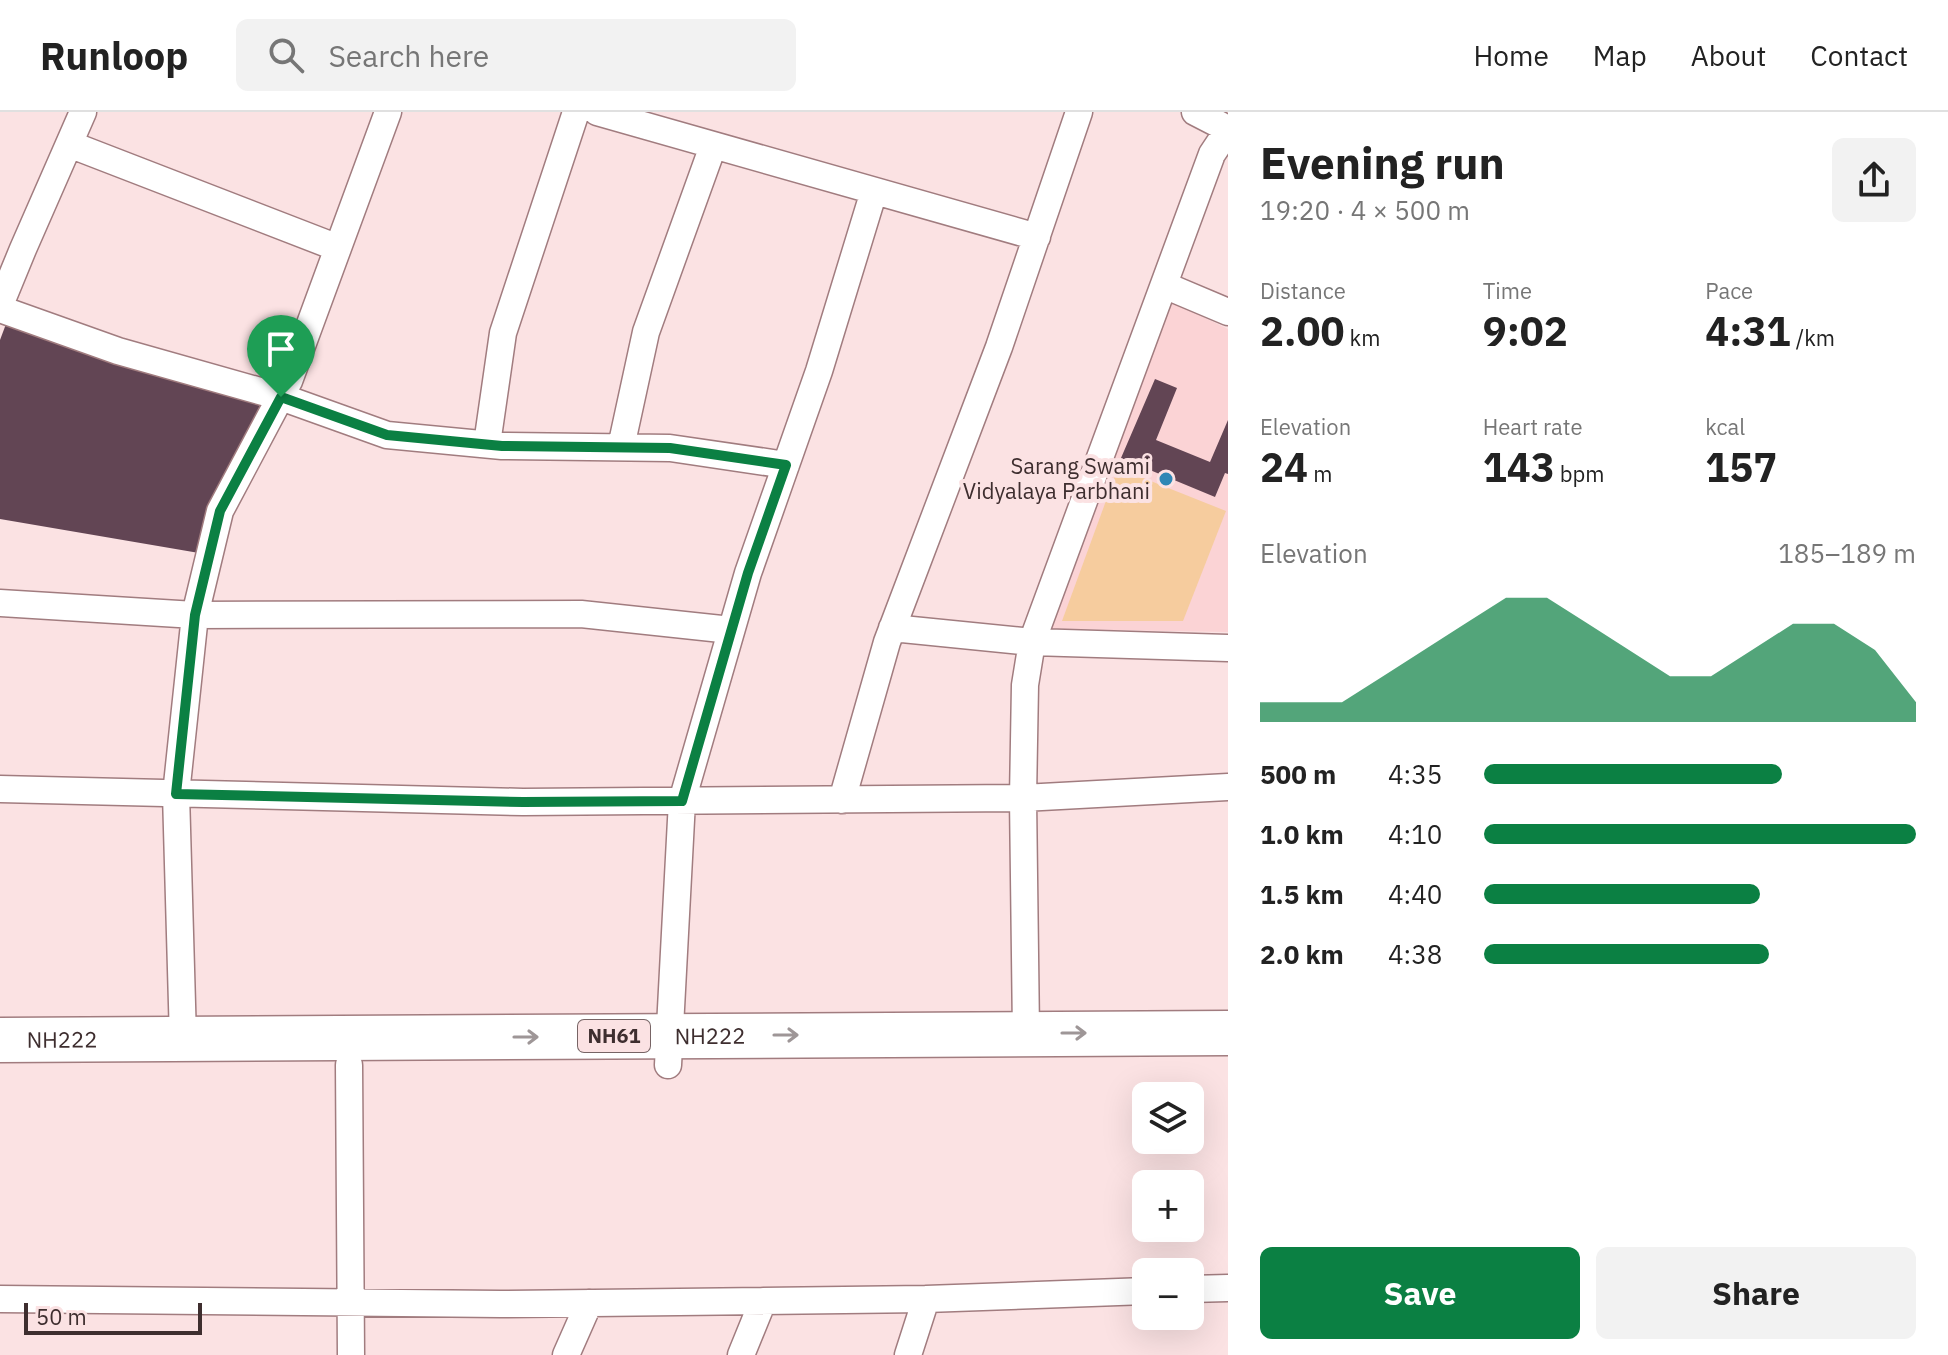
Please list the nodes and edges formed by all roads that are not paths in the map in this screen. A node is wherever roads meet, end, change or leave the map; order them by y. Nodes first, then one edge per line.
1 (83, 112) edge
2 (388, 112) edge
3 (576, 112) edge
4 (597, 112) edge
5 (1079, 112) edge
6 (1195, 112) edge
7 (1228, 129) edge
8 (69, 144) junction
9 (713, 146) junction
10 (874, 191) junction
11 (1037, 237) junction
12 (338, 248) junction
13 (1164, 285) junction
14 (0, 307) edge
15 (1228, 312) edge
16 (281, 397) junction
17 (487, 444) junction
18 (621, 447) junction
19 (786, 465) junction
20 (0, 603) edge
21 (195, 615) junction
22 (892, 628) junction
23 (731, 630) junction
24 (1032, 642) junction
25 (1228, 648) edge
26 (1228, 787) edge
27 (0, 789) edge
28 (176, 794) junction
29 (1023, 798) junction
30 (842, 800) junction
31 (682, 801) junction
32 (1026, 1033) junction
33 (1228, 1033) edge
34 (183, 1039) junction
35 (0, 1040) edge
36 (669, 1050) junction
37 (1228, 1063) edge
38 (349, 1065) junction
39 (0, 1067) edge
40 (1228, 1288) edge
41 (1204, 1289) edge
42 (1132, 1292) edge
43 (0, 1299) edge
44 (926, 1299) junction
45 (763, 1301) junction
46 (350, 1302) junction
47 (589, 1303) junction
48 (351, 1355) edge
49 (566, 1355) edge
50 (741, 1355) edge
51 (908, 1355) edge

1 - 8 street
2 - 12 street
3 - 17 street
4 - 9 street
5 - 11 street
6 - 7 street
7 - 13 street
8 - 12 street
8 - 14 street
9 - 10 street
9 - 18 street
10 - 11 street
10 - 19 street
11 - 22 street
12 - 16 street
13 - 15 street
13 - 24 street
14 - 16 street
16 - 17 street
16 - 21 street
17 - 18 street
18 - 19 street
19 - 23 street
20 - 21 street
21 - 23 street
21 - 28 street
22 - 24 street
22 - 30 street
23 - 31 street
24 - 25 street
24 - 29 street
26 - 29 street
27 - 28 street
28 - 31 street
28 - 34 street
29 - 30 street
29 - 32 street
30 - 31 street
31 - 36 street
32 -> 33 highway, NH222 / NH61
36 -> 32 highway, NH222 / NH61
34 - 35 highway, NH222 / NH61
34 -> 36 highway, NH222 / NH61
36 - 37 highway, NH222 / NH61
36 - 38 highway, NH222 / NH61
38 - 39 highway, NH222 / NH61
38 - 46 street
40 - 41 street
42 - 44 street
43 - 46 street
44 - 45 street
44 - 51 street
45 - 47 street
45 - 50 street
46 - 47 street
46 - 48 street
47 - 49 street

